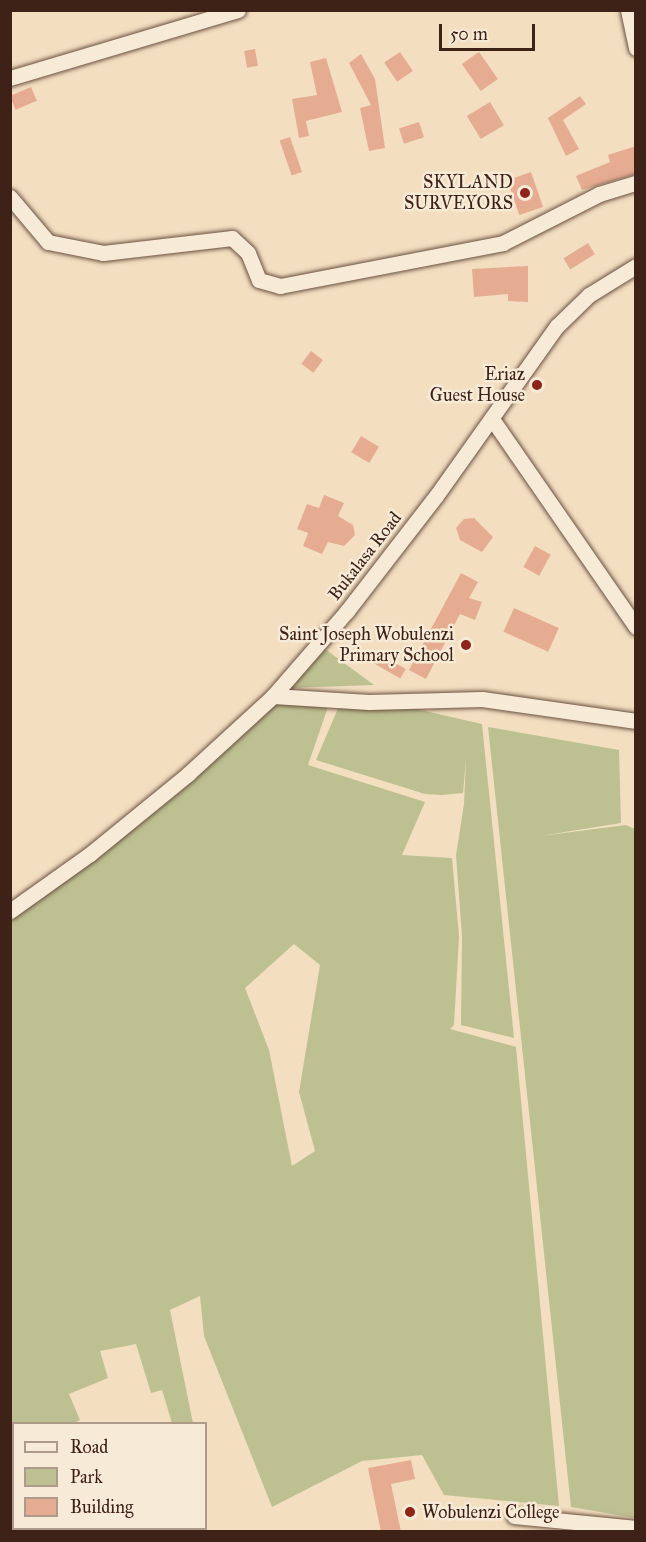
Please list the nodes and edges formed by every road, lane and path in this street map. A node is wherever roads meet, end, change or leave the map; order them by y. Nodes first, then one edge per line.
1 (238, 10) edge
2 (628, 10) edge
3 (636, 48) edge
4 (10, 78) edge
5 (636, 183) edge
6 (10, 197) edge
7 (636, 266) edge
8 (492, 419) junction
9 (636, 627) edge
10 (273, 696) junction
11 (636, 721) edge
12 (10, 911) edge
13 (514, 1516) dead end
14 (636, 1528) edge

1 - 4 street
2 - 3 street
5 - 6 street
7 - 8 street, Bukalasa Road
8 - 9 street
8 - 10 street, Bukalasa Road
10 - 11 street
10 - 12 street, Bukalasa Road
13 - 14 street

